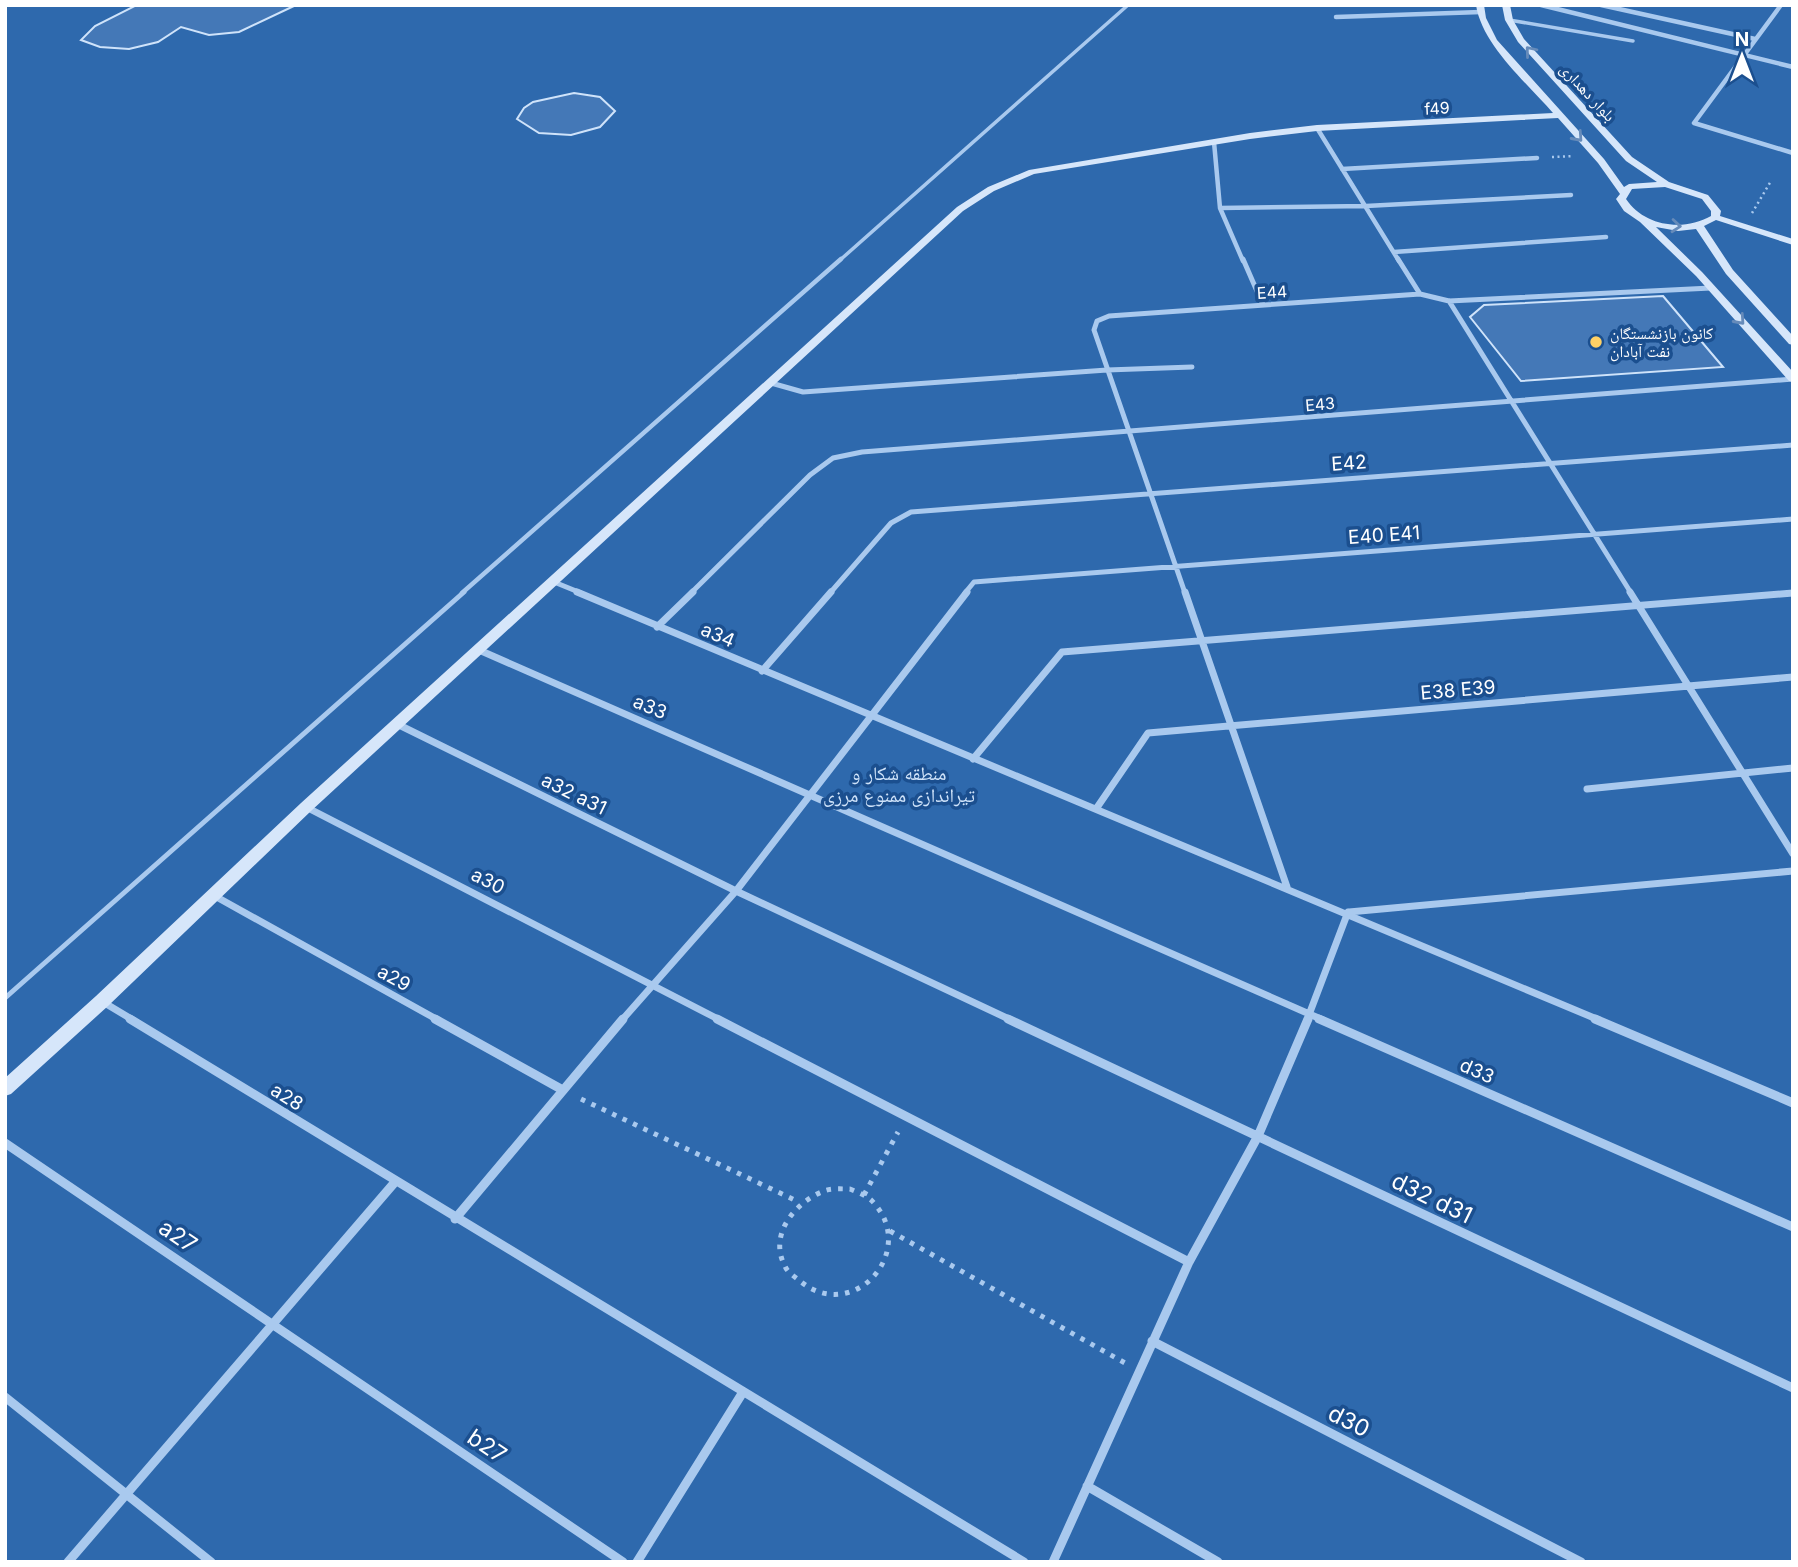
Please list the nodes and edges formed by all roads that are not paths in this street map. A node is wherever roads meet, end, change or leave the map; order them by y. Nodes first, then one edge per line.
1 (1128, 5) edge
2 (1506, 5) edge
3 (1541, 5) edge
4 (1601, 5) edge
5 (1781, 5) edge
6 (1481, 9) edge
7 (1336, 17) dead end
8 (1509, 20) junction
9 (1755, 39) junction
10 (1633, 41) dead end
11 (1745, 55) junction
12 (1793, 67) edge
13 (1559, 115) junction
14 (1317, 128) junction
15 (1214, 142) junction
16 (1793, 153) edge
17 (1537, 158) road end
18 (1342, 169) junction
19 (1666, 184) junction
20 (1623, 192) junction
21 (1572, 195) dead end
22 (1366, 206) junction
23 (1220, 208) junction
24 (1715, 214) junction
25 (1642, 219) junction
26 (1699, 226) junction
27 (1606, 237) dead end
28 (1793, 242) edge
29 (1394, 252) junction
30 (1711, 288) junction
31 (1420, 294) junction
32 (1449, 301) junction
33 (1264, 305) junction
34 (1793, 342) edge
35 (1192, 368) dead end
36 (1107, 370) junction
37 (1793, 379) edge
38 (771, 383) junction
39 (1512, 403) junction
40 (1129, 433) junction
41 (1793, 445) edge
42 (1550, 464) junction
43 (1151, 494) junction
44 (1793, 519) edge
45 (1595, 535) junction
46 (1176, 567) junction
47 (554, 582) junction
48 (1793, 593) edge
49 (1638, 606) junction
50 (657, 626) junction
51 (1202, 641) junction
52 (479, 650) junction
53 (762, 671) junction
54 (1793, 677) edge
55 (1688, 686) junction
56 (868, 717) junction
57 (397, 724) junction
58 (1232, 725) junction
59 (973, 759) junction
60 (1793, 768) edge
61 (1742, 773) junction
62 (1587, 789) dead end
63 (808, 793) junction
64 (306, 807) junction
65 (1096, 809) junction
66 (1793, 854) edge
67 (1793, 871) edge
68 (1020, 887) joint
69 (1287, 887) junction
70 (736, 891) junction
71 (212, 895) junction
72 (1348, 912) junction
73 (655, 984) junction
74 (5, 998) edge
75 (102, 1002) junction
76 (981, 1006) joint
77 (1310, 1014) junction
78 (5, 1089) edge
79 (561, 1089) junction
80 (1793, 1103) edge
81 (1258, 1136) junction
82 (5, 1143) edge
83 (395, 1182) junction
84 (455, 1219) junction
85 (1793, 1227) edge
86 (1189, 1262) junction
87 (271, 1323) junction
88 (1152, 1341) junction
89 (328, 1362) joint
90 (1793, 1388) edge
91 (743, 1392) junction
92 (5, 1397) edge
93 (1087, 1486) junction
94 (126, 1493) junction
95 (68, 1562) edge
96 (211, 1562) edge
97 (623, 1562) edge
98 (637, 1562) edge
99 (1024, 1562) edge
100 (1053, 1562) edge
101 (1218, 1562) edge
102 (1581, 1562) edge

1 - 74 lane
2 - 8 main road, بلوار دهداری
3 - 11 street
4 - 9 street
5 - 9 street
6 - 7 street
6 - 13 main road, بلوار دهداری
8 - 10 lane
19 -> 8 main road, بلوار دهداری
9 - 11 street
11 - 12 street
11 - 16 street
13 - 14 main road, f49
13 -> 20 main road, بلوار دهداری
14 - 15 main road, f49
14 - 18 street
15 - 23 street
15 - 38 main road, f49
17 - 18 street
18 - 22 street
19 - 20 main road
19 - 24 main road
20 - 25 main road, بلوار دهداری
21 - 22 street
22 - 23 street
22 - 29 street
23 - 33 street
24 - 26 main road
24 - 28 main road
25 -> 26 main road
25 - 30 main road
26 - 34 main road
27 - 29 street
29 - 31 street
30 - 32 street, E44
30 -> 37 main road
31 - 32 street, E44
31 - 33 street, E44
32 - 39 street
33 - 36 street, E44
35 - 36 street
36 - 38 street
36 - 40 street
37 - 39 street, E43
38 - 47 main road, f49
39 - 40 street, E43
39 - 42 street
40 - 43 street
40 - 50 street, E43
41 - 42 street, E42
42 - 43 street, E42
42 - 45 street
43 - 46 street
43 - 53 street, E42
44 - 45 street, E40 E41
45 - 46 street, E40 E41
45 - 49 street
46 - 51 street
46 - 56 street, E40 E41
47 - 50 street, a34
47 - 52 main road, f49
48 - 49 street
49 - 51 street
49 - 55 street
50 - 53 street, a34
51 - 58 street
51 - 59 street
52 - 57 main road, f49
52 - 63 street, a33
53 - 56 street, a34
54 - 55 street, E38 E39
55 - 58 street, E38 E39
55 - 61 street
56 - 59 street, a34
56 - 63 street, E40 E41
57 - 64 main road, f49
57 - 70 street, a32 a31
58 - 65 street, E38 E39
58 - 69 street
59 - 65 street, a34
60 - 61 street
61 - 62 street
61 - 66 street
63 - 68 street, a33
63 - 70 street, E40 E41
64 - 71 main road, f49
64 - 73 street, a30
65 - 69 street, a34
67 - 72 street
68 - 77 street, d33
69 - 72 street, a34
70 - 73 street, E40 E41
70 - 76 street, a32 a31
71 - 75 main road, f49
71 - 79 street, a29
72 - 77 street
72 - 80 street, a34
73 - 79 street, E40 E41
73 - 86 street, a30
75 - 78 main road, f49
75 - 83 street, a28
76 - 81 street, d32 d31
77 - 81 street
77 - 85 street, d33
79 - 84 street, E40 E41
81 - 86 street
81 - 90 street, d32 d31
82 - 87 street, a27
83 - 84 street, a28
83 - 87 street
84 - 91 street, a28
86 - 88 street
87 - 89 street, a27
87 - 94 street
88 - 93 street
88 - 102 street, d30
89 - 97 street, b27
91 - 98 street
91 - 99 street, a28
92 - 94 street
93 - 100 street
93 - 101 street
94 - 95 street
94 - 96 street

